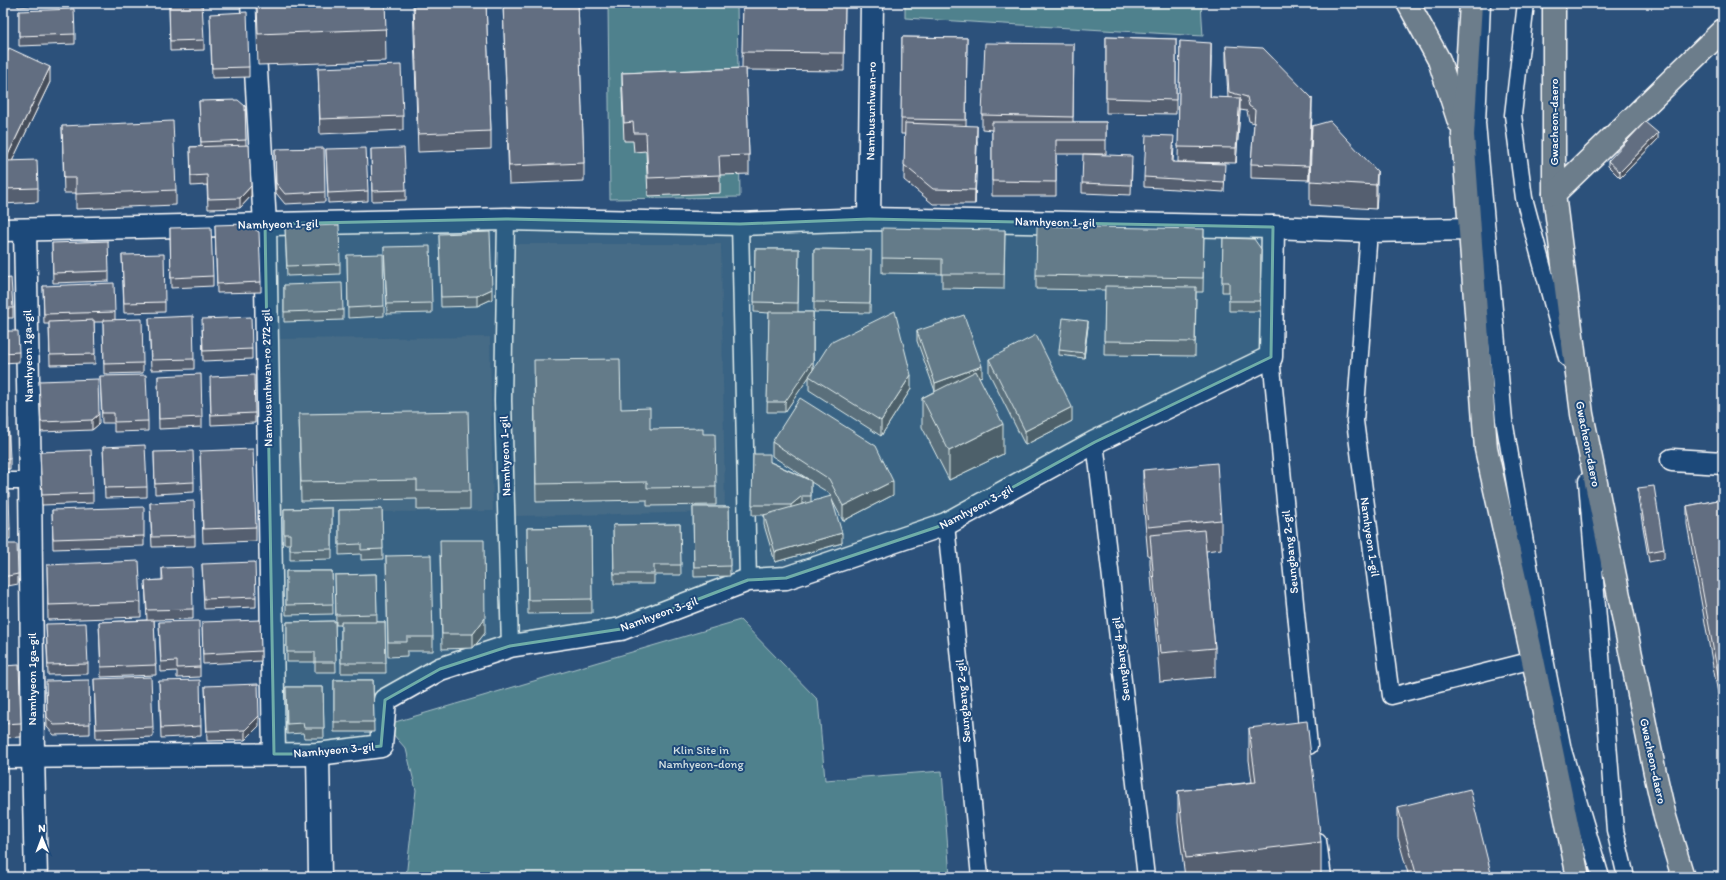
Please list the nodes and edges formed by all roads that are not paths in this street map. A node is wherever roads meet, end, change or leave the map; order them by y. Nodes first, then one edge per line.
1 (252, 3) edge
2 (872, 3) edge
3 (1408, 3) edge
4 (1471, 3) edge
5 (1482, 3) edge
6 (1526, 3) edge
7 (1554, 3) edge
8 (1723, 30) edge
9 (1463, 135) junction
10 (1554, 194) junction
11 (506, 219) junction
12 (869, 219) junction
13 (265, 224) junction
14 (740, 224) junction
15 (1273, 227) junction
16 (3, 230) edge
17 (1470, 230) junction
18 (25, 231) junction
19 (1369, 231) junction
20 (1271, 357) junction
21 (1582, 414) junction
22 (1096, 442) junction
23 (1672, 460) dead end
24 (1723, 463) edge
25 (3, 481) edge
26 (30, 481) junction
27 (946, 524) junction
28 (748, 580) junction
29 (510, 646) junction
30 (1533, 660) junction
31 (274, 754) junction
32 (318, 754) junction
33 (33, 756) junction
34 (3, 757) edge
35 (1311, 762) edge
36 (1317, 826) edge
37 (36, 877) edge
38 (320, 877) edge
39 (980, 877) edge
40 (1146, 877) edge
41 (1323, 877) edge
42 (1578, 877) edge
43 (1601, 877) edge
44 (1626, 877) edge
45 (1683, 877) edge

1 - 13 street, Nambusunhwan-ro 272-gil
2 - 12 street, Nambusunhwan-ro
3 - 9 main road
4 - 9 main road
5 - 43 lane
6 - 21 lane
7 - 10 main road, Gwacheon-daero
8 - 10 main road
9 - 17 main road
10 - 21 main road, Gwacheon-daero
11 - 13 street, Namhyeon 1-gil
11 - 14 street, Namhyeon 1-gil
11 - 29 lane, Namhyeon 1-gil
12 - 14 street, Namhyeon 1-gil
12 - 15 street, Namhyeon 1-gil
13 - 18 street, Namhyeon 1-gil
13 - 31 street, Nambusunhwan-ro 272-gil
14 - 28 lane
15 - 19 street, Namhyeon 1-gil
15 - 20 street, Seungbang 2-gil
16 - 18 street, Namhyeon 1-gil
17 - 19 street, Namhyeon 1-gil
17 - 30 main road
18 - 26 street, Namhyeon 1ga-gil
19 - 30 lane, Namhyeon 1-gil
20 - 22 street, Namhyeon 3-gil
20 - 35 lane, Seungbang 2-gil
21 - 44 lane
21 - 45 main road, Gwacheon-daero
22 - 27 street, Namhyeon 3-gil
22 - 40 lane, Seungbang 4-gil
23 - 24 street
25 - 26 lane
26 - 33 street, Namhyeon 1ga-gil
27 - 28 street, Namhyeon 3-gil
27 - 39 lane, Seungbang 2-gil
28 - 29 street, Namhyeon 3-gil
29 - 32 street, Namhyeon 3-gil
30 - 42 main road
31 - 32 street, Namhyeon 3-gil
31 - 33 street, Namhyeon 3-gil
32 - 38 street
33 - 34 street, Namhyeon 3-gil
33 - 37 street, Namhyeon 1ga-gil
36 - 41 lane

